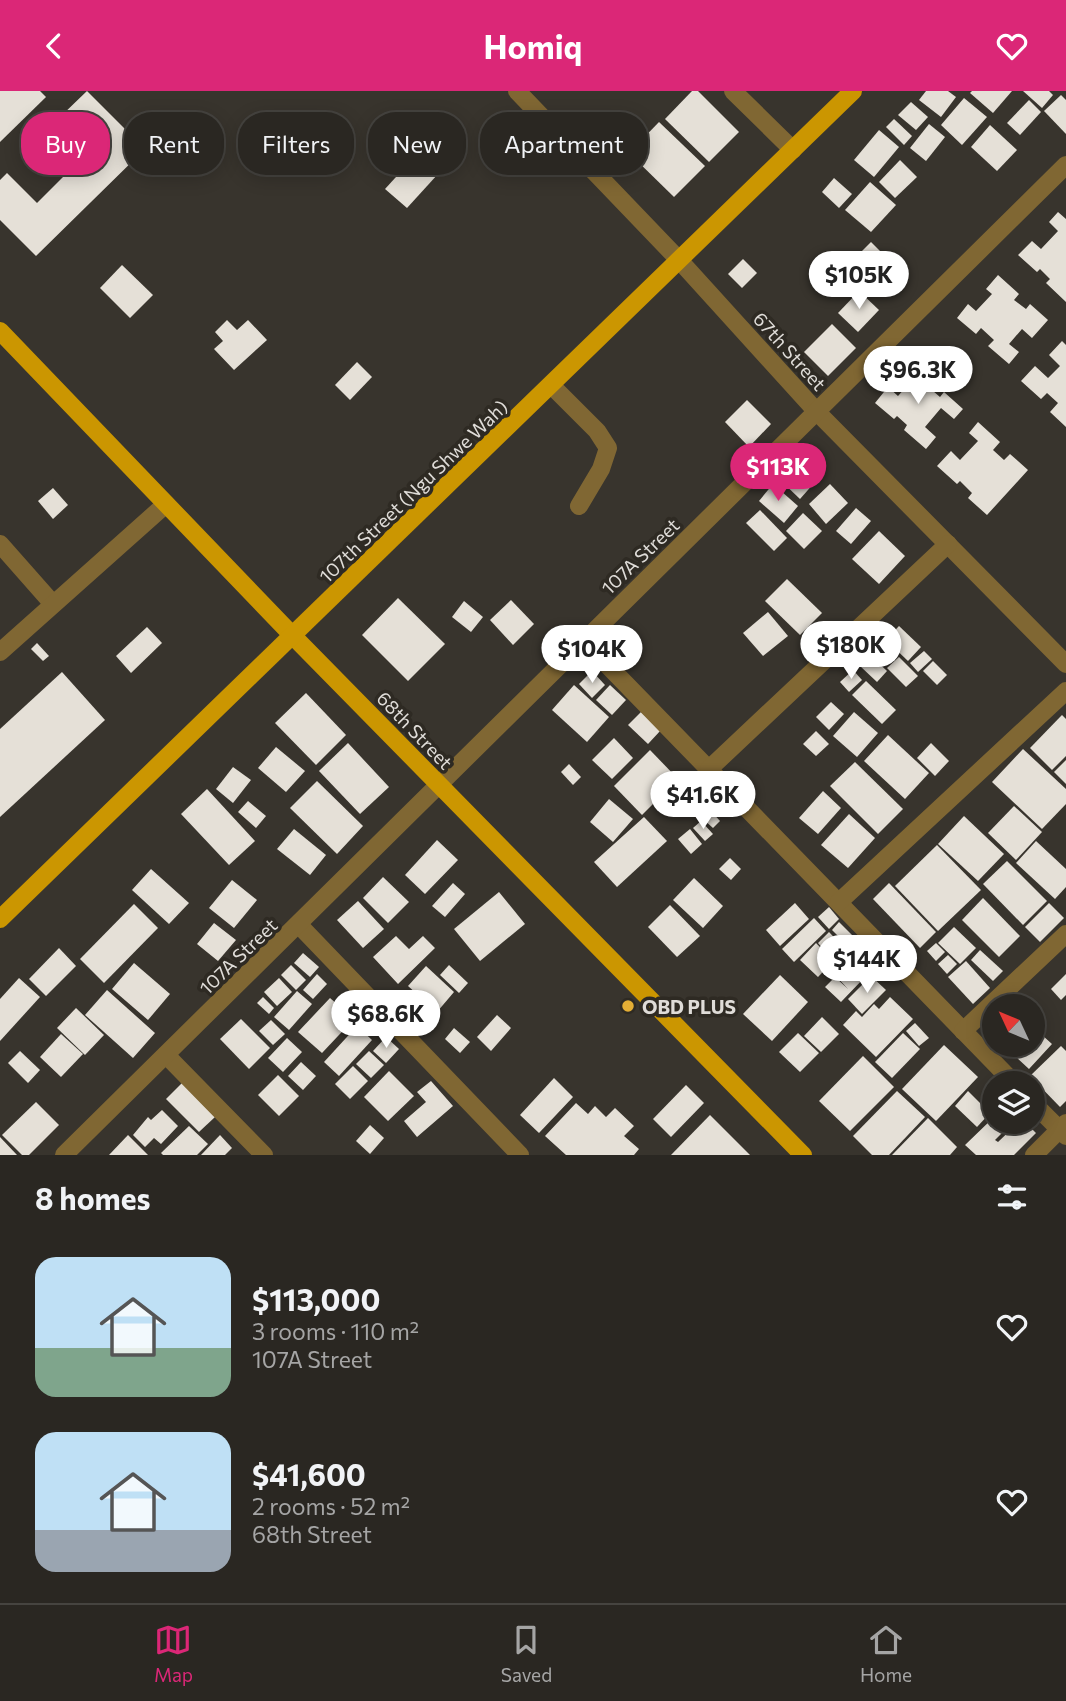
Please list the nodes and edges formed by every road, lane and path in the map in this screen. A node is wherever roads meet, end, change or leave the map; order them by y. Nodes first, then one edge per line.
1 (517, 91) edge
2 (733, 91) edge
3 (853, 91) edge
4 (793, 151) junction
5 (1066, 165) edge
6 (680, 261) junction
7 (0, 331) edge
8 (552, 386) junction
9 (817, 412) junction
10 (166, 504) junction
11 (579, 506) dead end
12 (0, 544) edge
13 (948, 544) junction
14 (53, 604) junction
15 (293, 636) junction
16 (584, 641) junction
17 (0, 652) edge
18 (1066, 664) edge
19 (1066, 691) edge
20 (709, 769) junction
21 (440, 785) junction
22 (839, 902) junction
23 (0, 919) edge
24 (299, 925) junction
25 (1066, 933) edge
26 (964, 1031) junction
27 (166, 1055) junction
28 (1002, 1071) edge
29 (1045, 1113) edge
30 (1064, 1130) edge
31 (64, 1155) edge
32 (264, 1155) edge
33 (520, 1155) edge
34 (803, 1155) edge
35 (1034, 1155) edge

1 - 6 street, 67th Street
2 - 4 street
3 - 4 main road, 107th Street (Ngu Shwe Wah)
4 - 6 main road, 107th Street (Ngu Shwe Wah)
5 - 9 street, 107A Street
6 - 8 main road, 107th Street (Ngu Shwe Wah)
6 - 9 street, 67th Street
7 - 10 main road, 68th Street
8 - 11 street
8 - 15 main road, 107th Street (Ngu Shwe Wah)
9 - 13 street, 67th Street
9 - 16 street, 107A Street
10 - 14 street
10 - 15 main road, 68th Street
12 - 14 street
13 - 18 street, 67th Street
13 - 20 street
14 - 17 street
15 - 21 main road, 68th Street
15 - 23 main road, 107th Street (Ngu Shwe Wah)
16 - 20 street
16 - 21 street, 107A Street
19 - 22 street
20 - 22 street
21 - 24 street, 107A Street
21 - 34 main road, 68th Street
22 - 26 street
24 - 27 street, 107A Street
24 - 33 street
25 - 26 street
26 - 28 street
27 - 31 street, 107A Street
27 - 32 street
29 - 30 street
30 - 35 street

